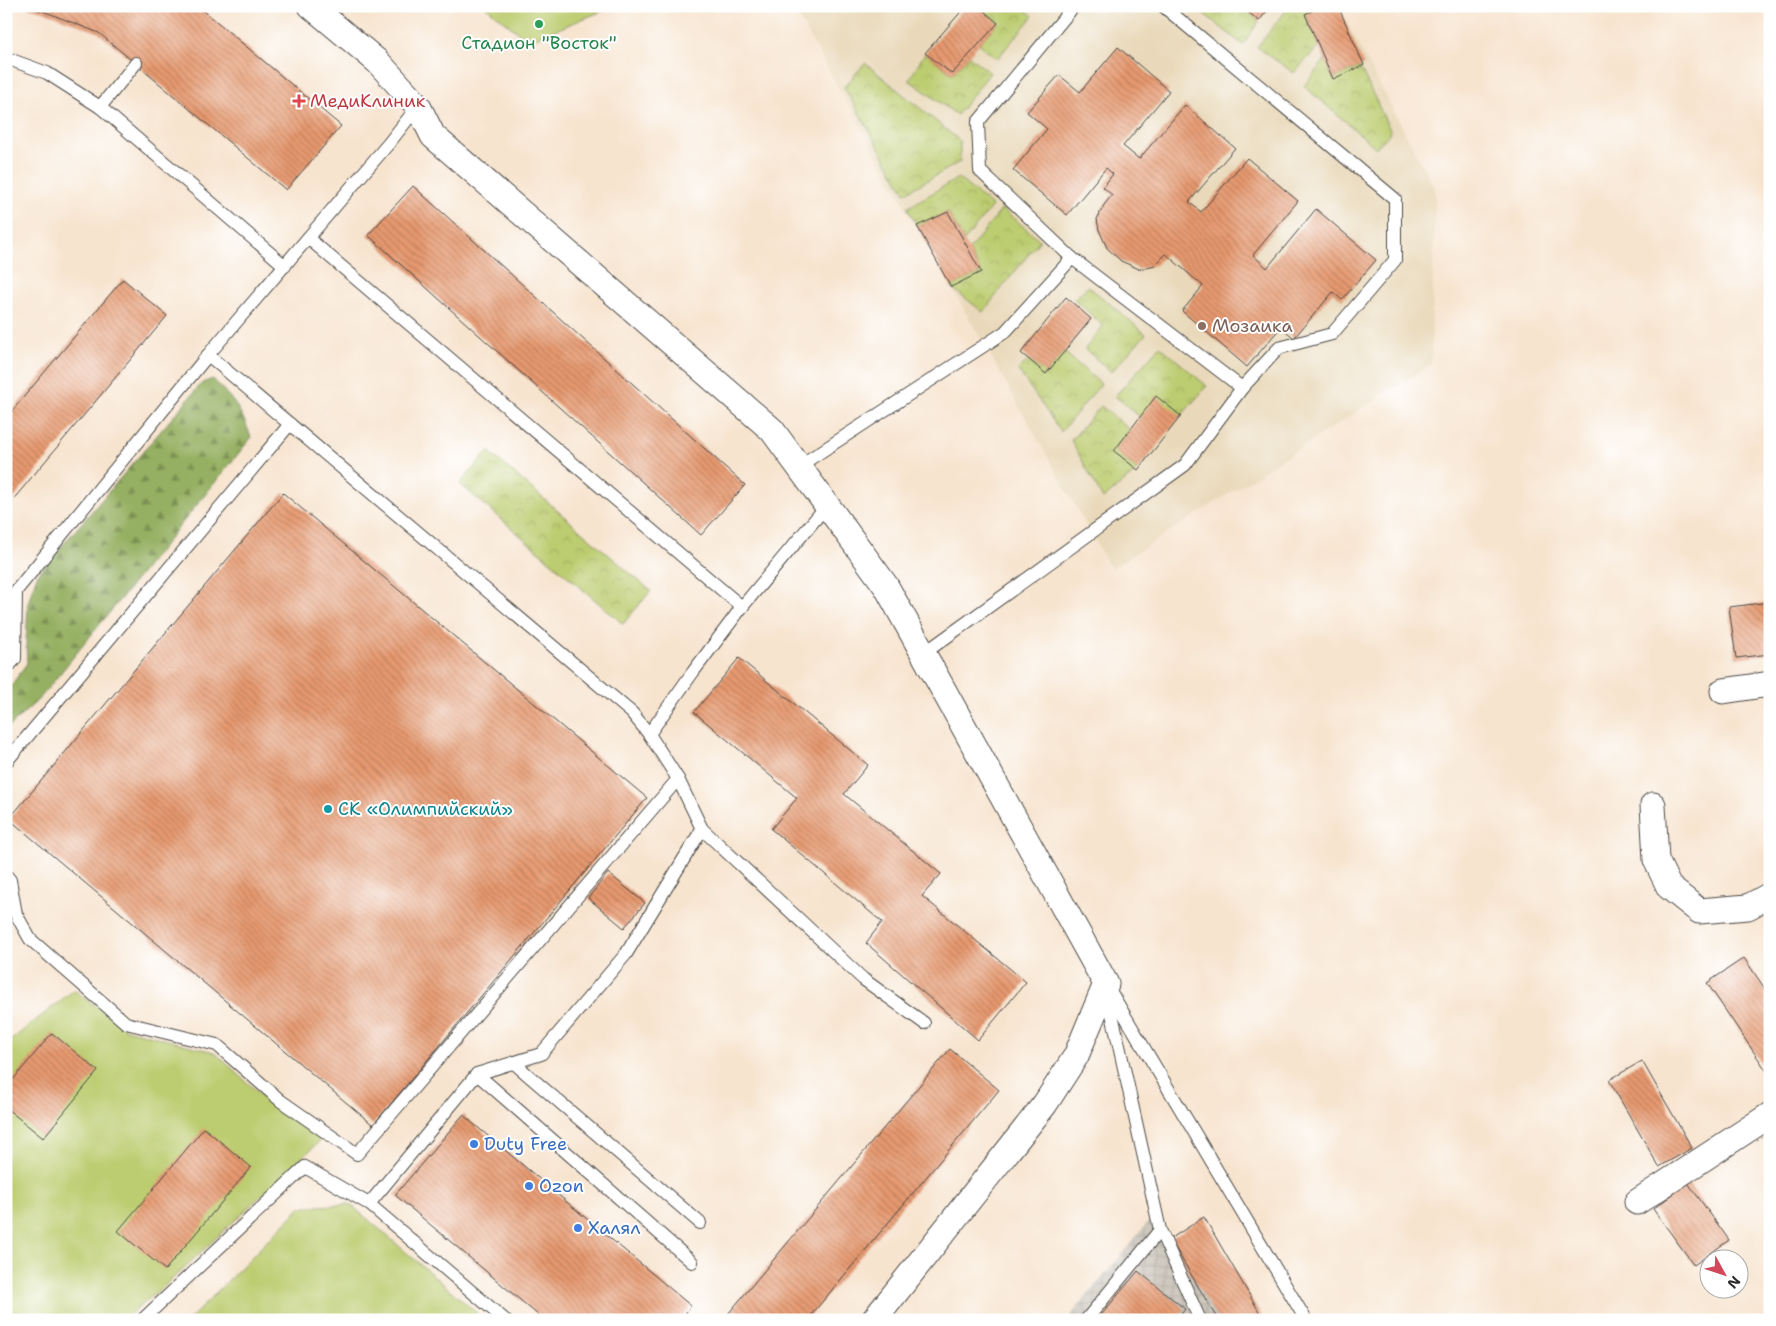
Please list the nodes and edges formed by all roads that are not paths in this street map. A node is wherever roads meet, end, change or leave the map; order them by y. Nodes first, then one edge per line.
1 (311, 6) edge
2 (1074, 6) edge
3 (1163, 6) edge
4 (6, 58) edge
5 (136, 63) dead end
6 (418, 106) junction
7 (100, 107) junction
8 (308, 238) junction
9 (1072, 258) junction
10 (285, 266) junction
11 (208, 355) junction
12 (1242, 388) junction
13 (290, 424) junction
14 (799, 466) junction
15 (828, 504) junction
16 (742, 607) junction
17 (923, 654) junction
18 (6, 669) edge
19 (1770, 684) edge
20 (1723, 691) dead end
21 (649, 734) junction
22 (6, 762) edge
23 (678, 779) junction
24 (1653, 805) dead end
25 (702, 829) junction
26 (6, 875) edge
27 (1770, 896) edge
28 (1106, 984) junction
29 (924, 1023) dead end
30 (514, 1063) junction
31 (477, 1074) junction
32 (1770, 1115) edge
33 (1637, 1202) dead end
34 (370, 1204) junction
35 (700, 1222) dead end
36 (1160, 1230) junction
37 (692, 1262) dead end
38 (142, 1320) edge
39 (505, 1320) edge
40 (874, 1320) edge
41 (1086, 1320) edge
42 (1200, 1320) edge
43 (1306, 1320) edge

1 - 6 street
2 - 9 lane
3 - 12 lane
4 - 7 lane
5 - 7 lane
6 - 8 lane
6 - 14 street
7 - 10 lane
8 - 10 lane
8 - 16 lane
9 - 12 lane
9 - 14 lane
10 - 11 lane
11 - 13 lane
11 - 18 lane
12 - 17 lane
13 - 21 lane
13 - 22 lane
14 - 15 street
15 - 16 lane
15 - 17 street
16 - 21 lane
17 - 28 street
19 - 20 street
21 - 23 lane
23 - 25 lane
23 - 26 lane
24 - 27 street
25 - 29 lane
25 - 30 lane
28 - 36 lane
28 - 40 street
28 - 43 lane
30 - 31 lane
30 - 35 lane
31 - 34 lane
31 - 37 lane
32 - 33 street
34 - 38 lane
34 - 39 lane
36 - 41 lane
36 - 42 lane

